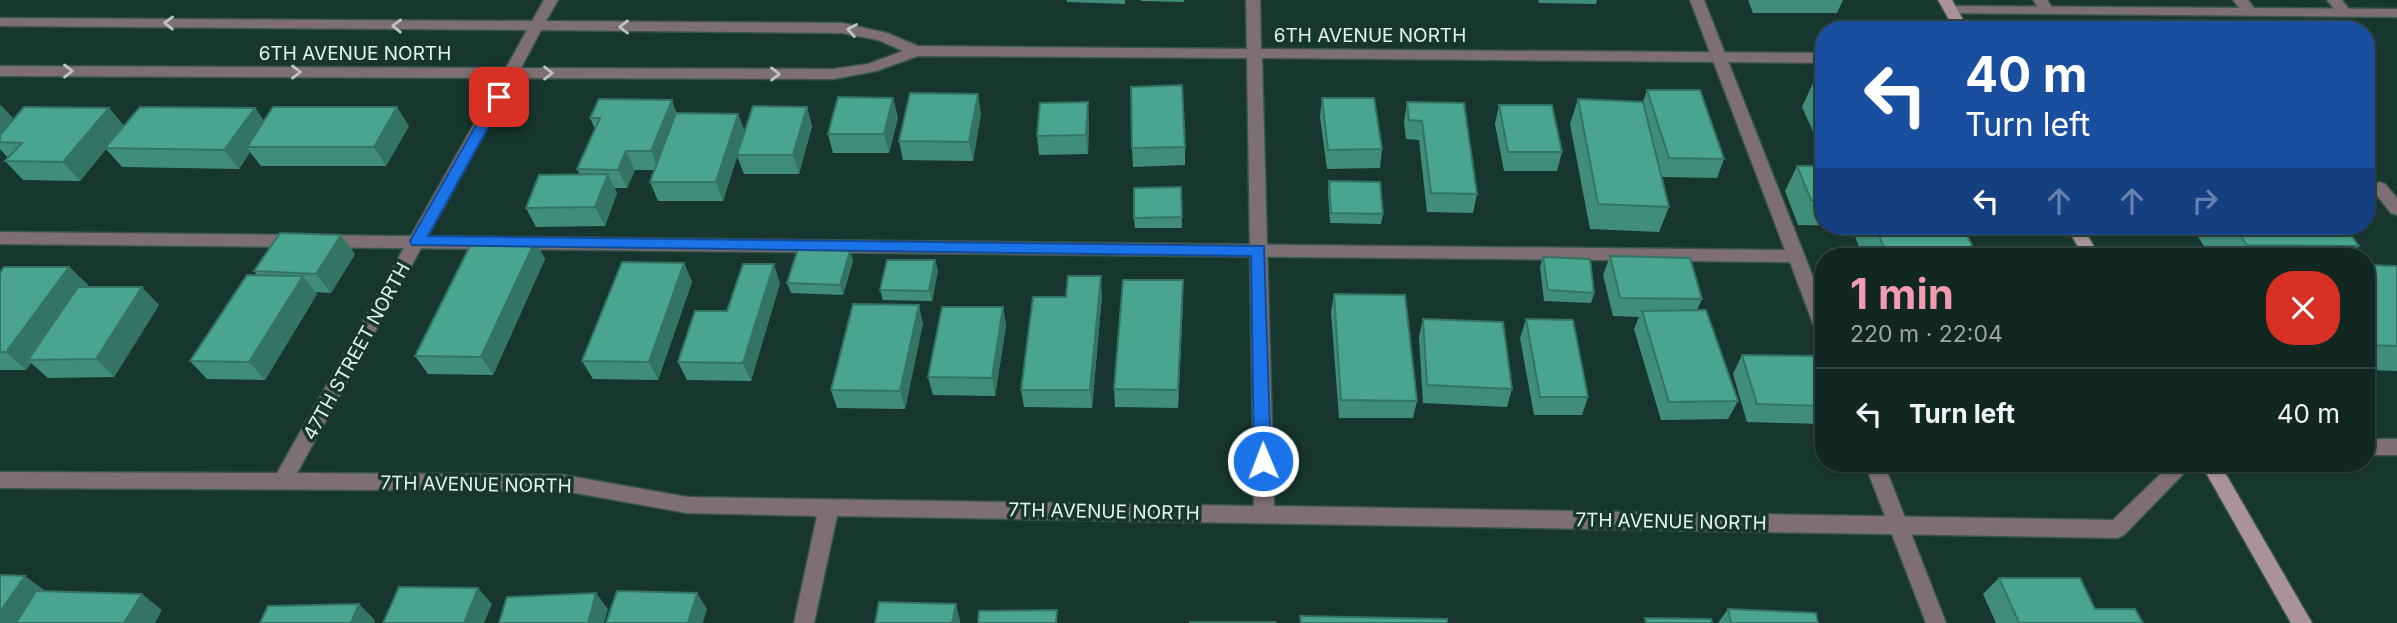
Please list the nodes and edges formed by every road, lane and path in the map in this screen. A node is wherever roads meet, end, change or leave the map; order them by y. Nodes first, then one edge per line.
1 (551, 0) edge
2 (1253, 0) edge
3 (1697, 0) edge
4 (2239, 0) edge
5 (2334, 0) edge
6 (1948, 5) edge
7 (2043, 5) edge
8 (2250, 12) junction
9 (2345, 13) junction
10 (2397, 13) edge
11 (1957, 21) edge
12 (0, 22) edge
13 (537, 27) junction
14 (916, 51) junction
15 (1254, 54) junction
16 (1719, 57) junction
17 (1815, 58) edge
18 (0, 71) edge
19 (512, 73) junction
20 (2379, 188) dead end
21 (2397, 209) edge
22 (0, 238) edge
23 (418, 241) junction
24 (1258, 250) junction
25 (1796, 256) junction
26 (1815, 305) edge
27 (2375, 447) edge
28 (2397, 447) edge
29 (1878, 472) edge
30 (2175, 472) edge
31 (2215, 472) edge
32 (0, 480) edge
33 (283, 481) junction
34 (829, 507) junction
35 (1264, 514) junction
36 (1899, 525) junction
37 (804, 623) edge
38 (1936, 623) edge
39 (2302, 623) edge

1 - 13 street, 47TH STREET NORTH
2 - 15 street
3 - 16 street
4 - 8 street
5 - 9 street
6 - 7 street
6 - 11 main road
7 - 8 street
8 - 9 street
9 - 10 street
13 -> 12 street, 6TH AVENUE NORTH
14 -> 13 street, 6TH AVENUE NORTH
13 - 19 street, 47TH STREET NORTH
14 - 15 street, 6TH AVENUE NORTH
19 -> 14 street, 6TH AVENUE NORTH
15 - 16 street, 6TH AVENUE NORTH
15 - 24 street
16 - 17 street, 6TH AVENUE NORTH
16 - 25 street
18 -> 19 street, 6TH AVENUE NORTH
19 - 23 street, 47TH STREET NORTH
20 - 21 street
22 - 23 street
23 - 24 street
23 - 33 street, 47TH STREET NORTH
24 - 25 street
24 - 35 street
25 - 26 street
27 - 28 street
29 - 36 street
30 - 36 street, 7TH AVENUE NORTH
31 - 39 main road
32 - 33 street, 7TH AVENUE NORTH
33 - 34 street, 7TH AVENUE NORTH
34 - 35 street, 7TH AVENUE NORTH
34 - 37 street
35 - 36 street, 7TH AVENUE NORTH
36 - 38 street

